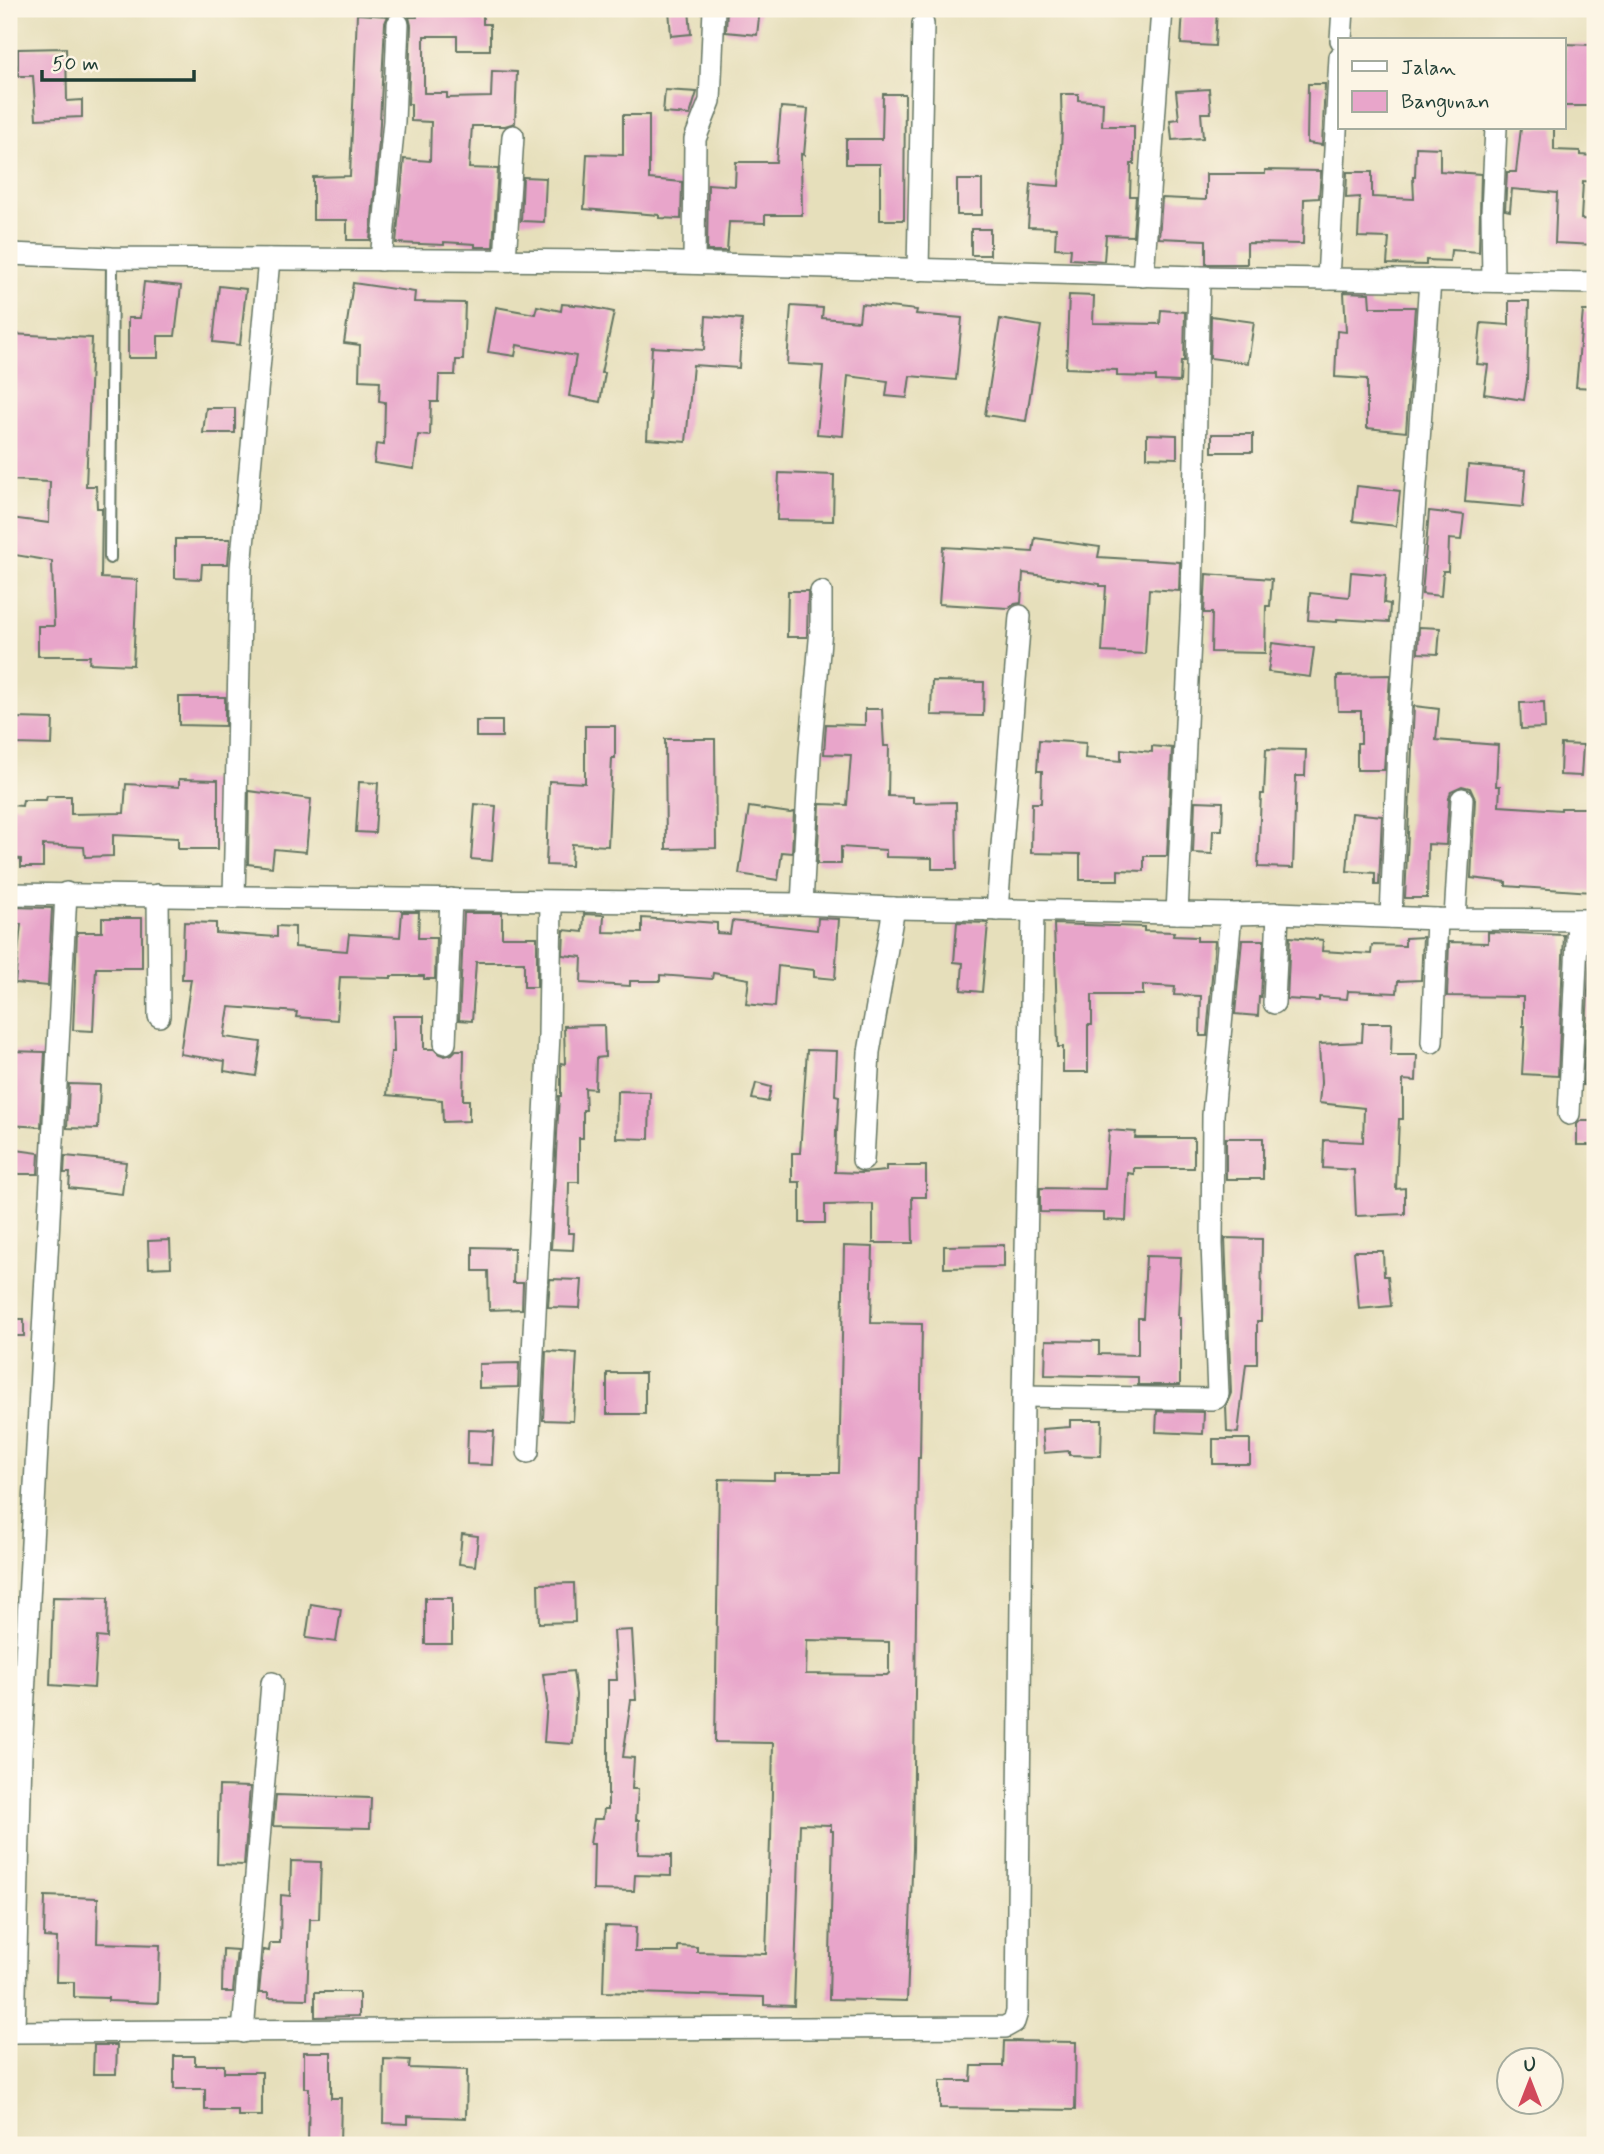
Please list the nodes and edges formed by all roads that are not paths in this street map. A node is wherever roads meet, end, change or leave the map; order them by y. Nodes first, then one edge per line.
1 (714, 9) edge
2 (1162, 9) edge
3 (1343, 9) edge
4 (398, 23) dead end
5 (923, 23) dead end
6 (1341, 38) edge
7 (1338, 94) edge
8 (1496, 130) edge
9 (513, 136) dead end
10 (9, 254) edge
11 (112, 258) junction
12 (269, 260) junction
13 (381, 260) junction
14 (505, 260) junction
15 (694, 264) junction
16 (918, 270) junction
17 (1143, 276) junction
18 (1199, 277) junction
19 (1328, 279) junction
20 (1430, 280) junction
21 (1493, 281) junction
22 (1595, 283) edge
23 (110, 558) dead end
24 (821, 592) dead end
25 (1020, 616) dead end
26 (1462, 799) dead end
27 (66, 893) junction
28 (9, 894) edge
29 (158, 895) junction
30 (234, 898) junction
31 (451, 899) junction
32 (551, 902) junction
33 (802, 904) junction
34 (894, 908) junction
35 (997, 910) junction
36 (1033, 911) junction
37 (1177, 913) junction
38 (1278, 913) junction
39 (1231, 914) junction
40 (1391, 917) junction
41 (1446, 919) junction
42 (1587, 920) edge
43 (1274, 1003) dead end
44 (159, 1016) dead end
45 (1432, 1042) dead end
46 (445, 1043) dead end
47 (1569, 1114) dead end
48 (863, 1160) dead end
49 (1024, 1396) junction
50 (528, 1452) dead end
51 (272, 1684) dead end
52 (11, 2032) edge
53 (243, 2032) junction

1 - 15 street
2 - 17 street
3 - 6 street
4 - 13 street
5 - 16 street
7 - 19 street
8 - 21 street
9 - 14 street
10 - 11 street
11 - 12 street
11 - 23 lane
12 - 13 street
12 - 30 street
13 - 14 street
14 - 15 street
15 - 16 street
16 - 17 street
17 - 18 street
18 - 19 street
18 - 37 street
19 - 20 street
20 - 21 street
20 - 40 street
21 - 22 street
24 - 33 street
25 - 35 street
26 - 41 street
27 - 28 street
27 - 29 street
27 - 52 street
29 - 30 street
29 - 44 street
30 - 31 street
31 - 32 street
31 - 46 street
32 - 33 street
32 - 50 street
33 - 34 street
34 - 35 street
34 - 48 street
35 - 36 street
36 - 37 street
36 - 49 street
37 - 39 street
38 - 39 street
38 - 40 street
38 - 43 street
39 - 49 street
40 - 41 street
41 - 42 street
41 - 45 street
42 - 47 street
49 - 53 street
51 - 53 street
52 - 53 street

